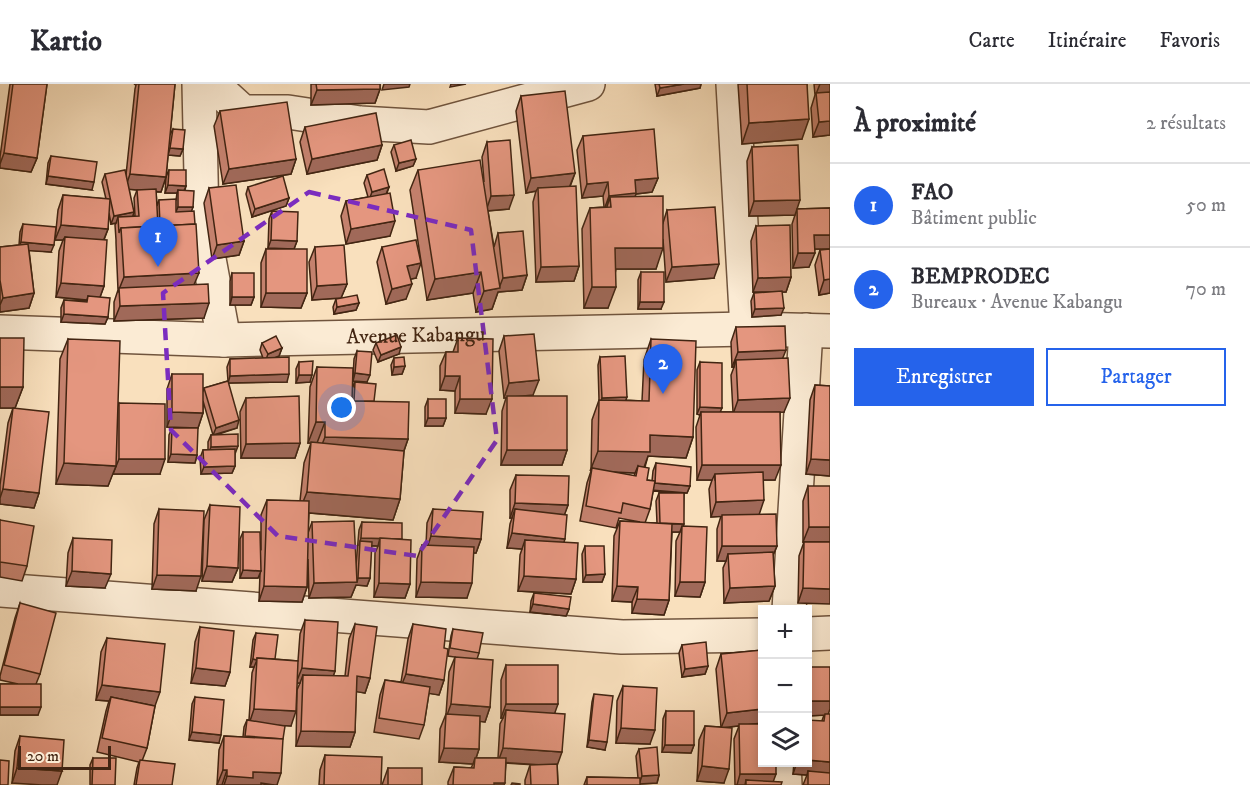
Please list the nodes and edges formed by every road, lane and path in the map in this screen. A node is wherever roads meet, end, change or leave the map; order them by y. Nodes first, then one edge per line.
1 (201, 84) edge
2 (588, 84) edge
3 (733, 84) edge
4 (747, 329) junction
5 (818, 330) edge
6 (0, 332) edge
7 (224, 340) junction
8 (0, 590) edge
9 (789, 605) edge
10 (830, 633) edge
11 (758, 634) edge
12 (812, 634) edge
13 (784, 767) edge
14 (785, 785) edge

1 - 2 street
1 - 7 street
3 - 4 street
4 - 5 street, Avenue Kabangu
4 - 7 street, Avenue Kabangu
5 - 9 street
6 - 7 street, Avenue Kabangu
8 - 11 street
10 - 12 street
13 - 14 street

